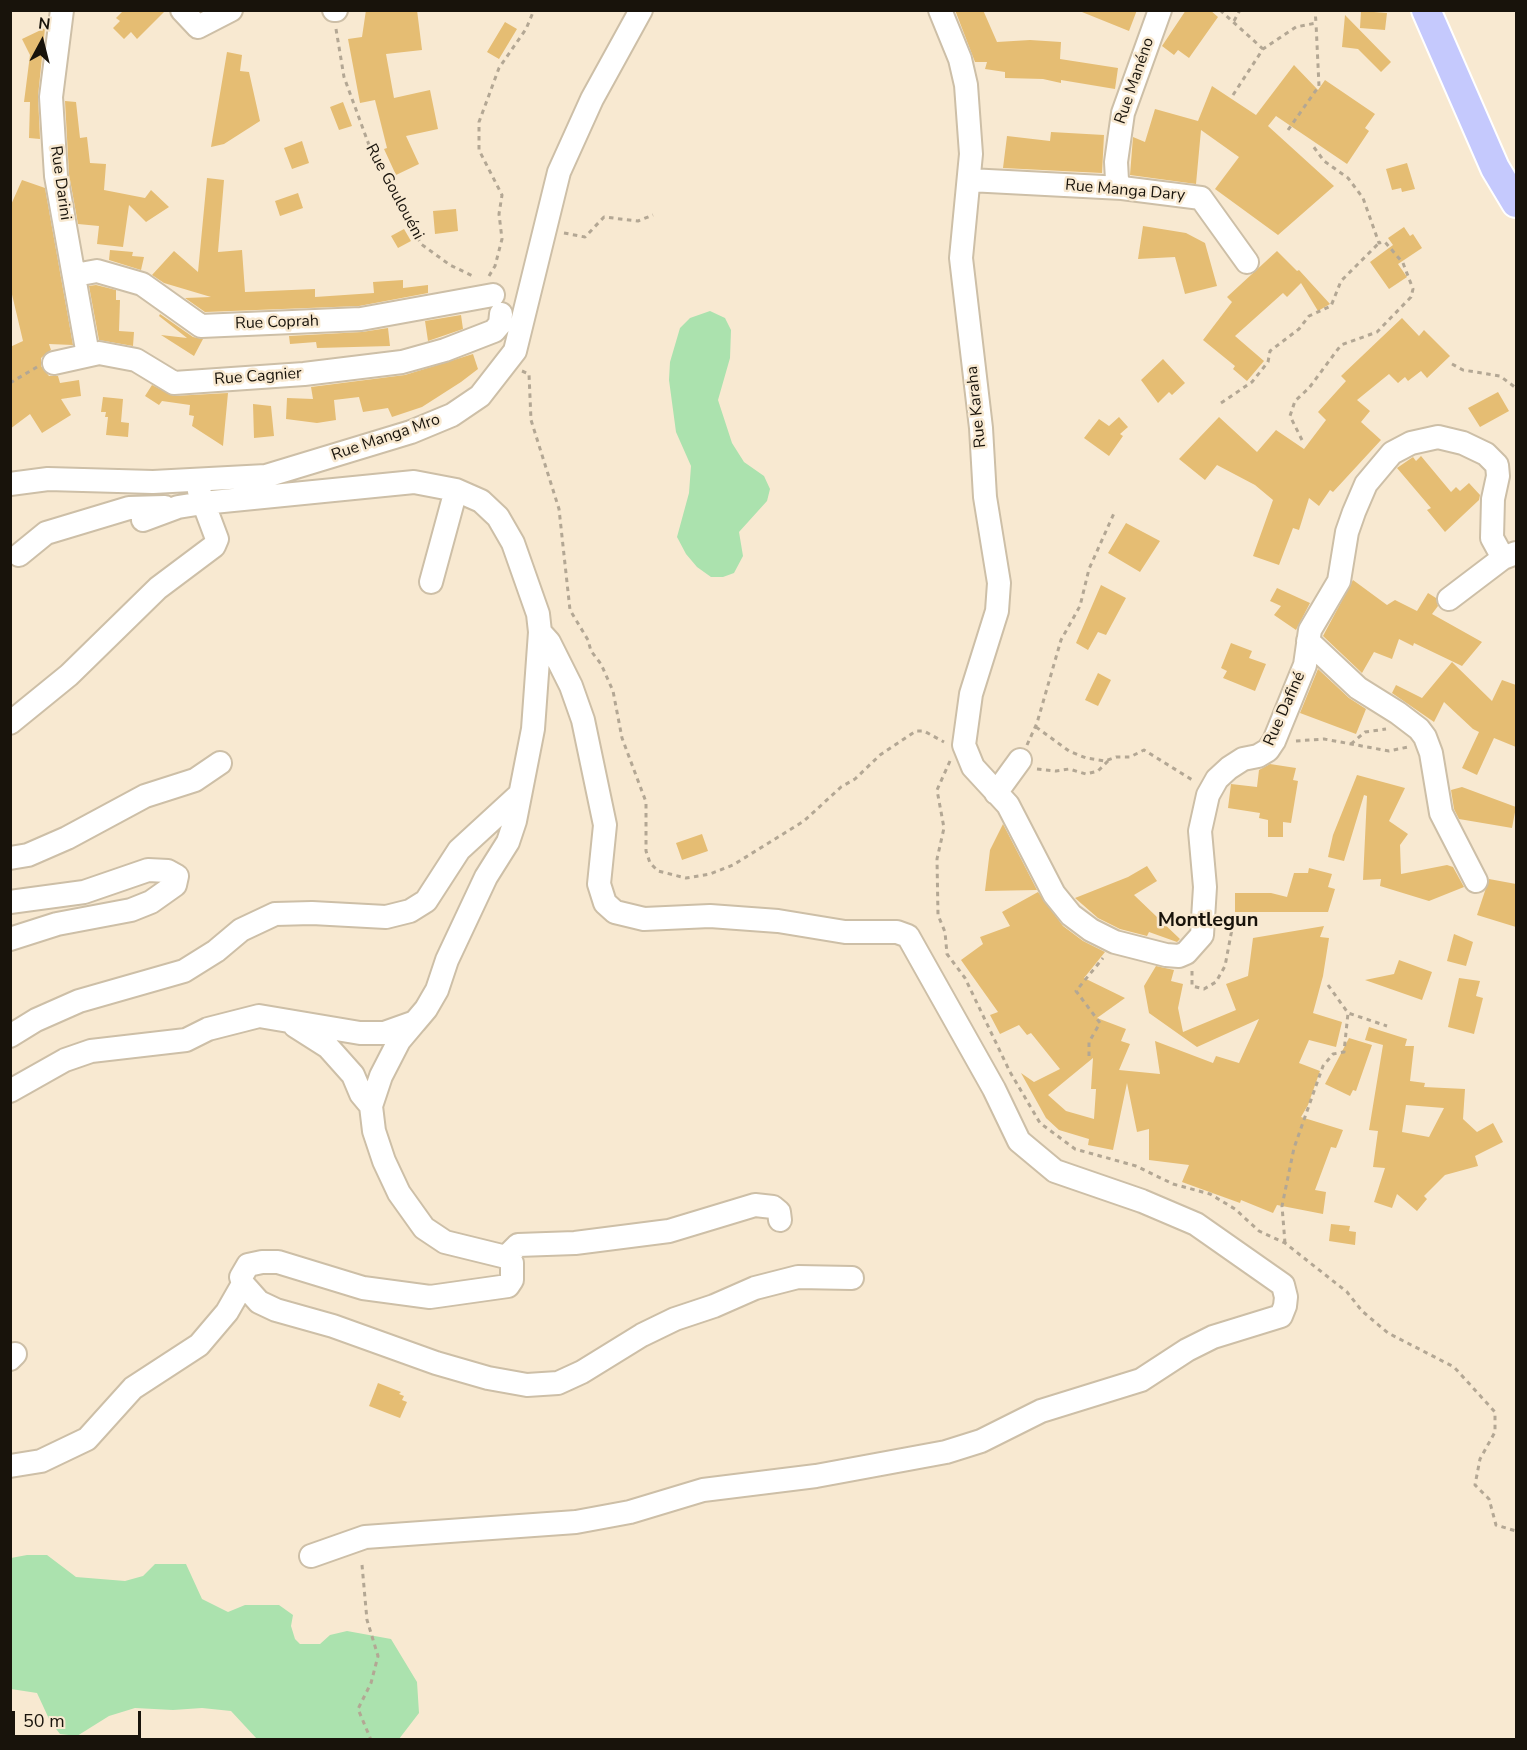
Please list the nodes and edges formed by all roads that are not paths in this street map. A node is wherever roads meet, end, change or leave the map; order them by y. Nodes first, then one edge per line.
1 (62, 10) edge
2 (182, 10) edge
3 (231, 10) edge
4 (641, 10) edge
5 (940, 10) edge
6 (1160, 10) edge
7 (1426, 10) edge
8 (969, 180) junction
9 (1122, 188) junction
10 (1516, 203) edge
11 (1247, 262) dead end
12 (75, 275) junction
13 (492, 297) joint
14 (88, 355) junction
15 (54, 363) road end
16 (195, 481) junction
17 (10, 484) edge
18 (456, 490) junction
19 (203, 503) junction
20 (178, 507) junction
21 (143, 520) dead end
22 (18, 555) dead end
23 (1510, 556) edge
24 (431, 582) dead end
25 (1449, 599) dead end
26 (540, 632) junction
27 (1308, 641) junction
28 (10, 723) edge
29 (220, 763) dead end
30 (1018, 764) road end
31 (996, 793) junction
32 (520, 794) junction
33 (10, 858) edge
34 (1476, 882) dead end
35 (10, 902) edge
36 (10, 939) edge
37 (286, 1020) junction
38 (415, 1022) junction
39 (10, 1036) edge
40 (10, 1091) edge
41 (371, 1106) junction
42 (780, 1220) dead end
43 (506, 1257) junction
44 (852, 1278) dead end
45 (243, 1284) junction
46 (10, 1466) edge
47 (311, 1556) dead end

1 - 12 street, Rue Darini
2 - 3 street
4 - 16 street, Rue Manga Mro
5 - 8 street, Rue Karaha
6 - 9 street, Rue Manéno
7 - 10 main road
8 - 9 street, Rue Manga Dary
8 - 31 street, Rue Karaha
9 - 11 street, Rue Manga Dary
12 - 13 street, Rue Coprah
12 - 14 street, Rue Darini
13 - 14 street, Rue Cagnier
14 - 15 street, Rue Cagnier
16 - 17 street, Rue Manga Mro
16 - 19 street
18 - 19 street
18 - 24 street
18 - 26 street
19 - 20 street
19 - 28 street
20 - 21 street
20 - 22 street
23 - 25 street
23 - 27 street, Rue Dafiné
26 - 32 street
26 - 47 street
27 - 31 street, Rue Dafiné
27 - 34 street
29 - 33 street
30 - 31 street
32 - 38 street
32 - 39 street
35 - 36 street
37 - 38 street
37 - 40 street
37 - 41 street
38 - 41 street
41 - 43 street
42 - 43 street
43 - 45 street
44 - 45 street
45 - 46 street

